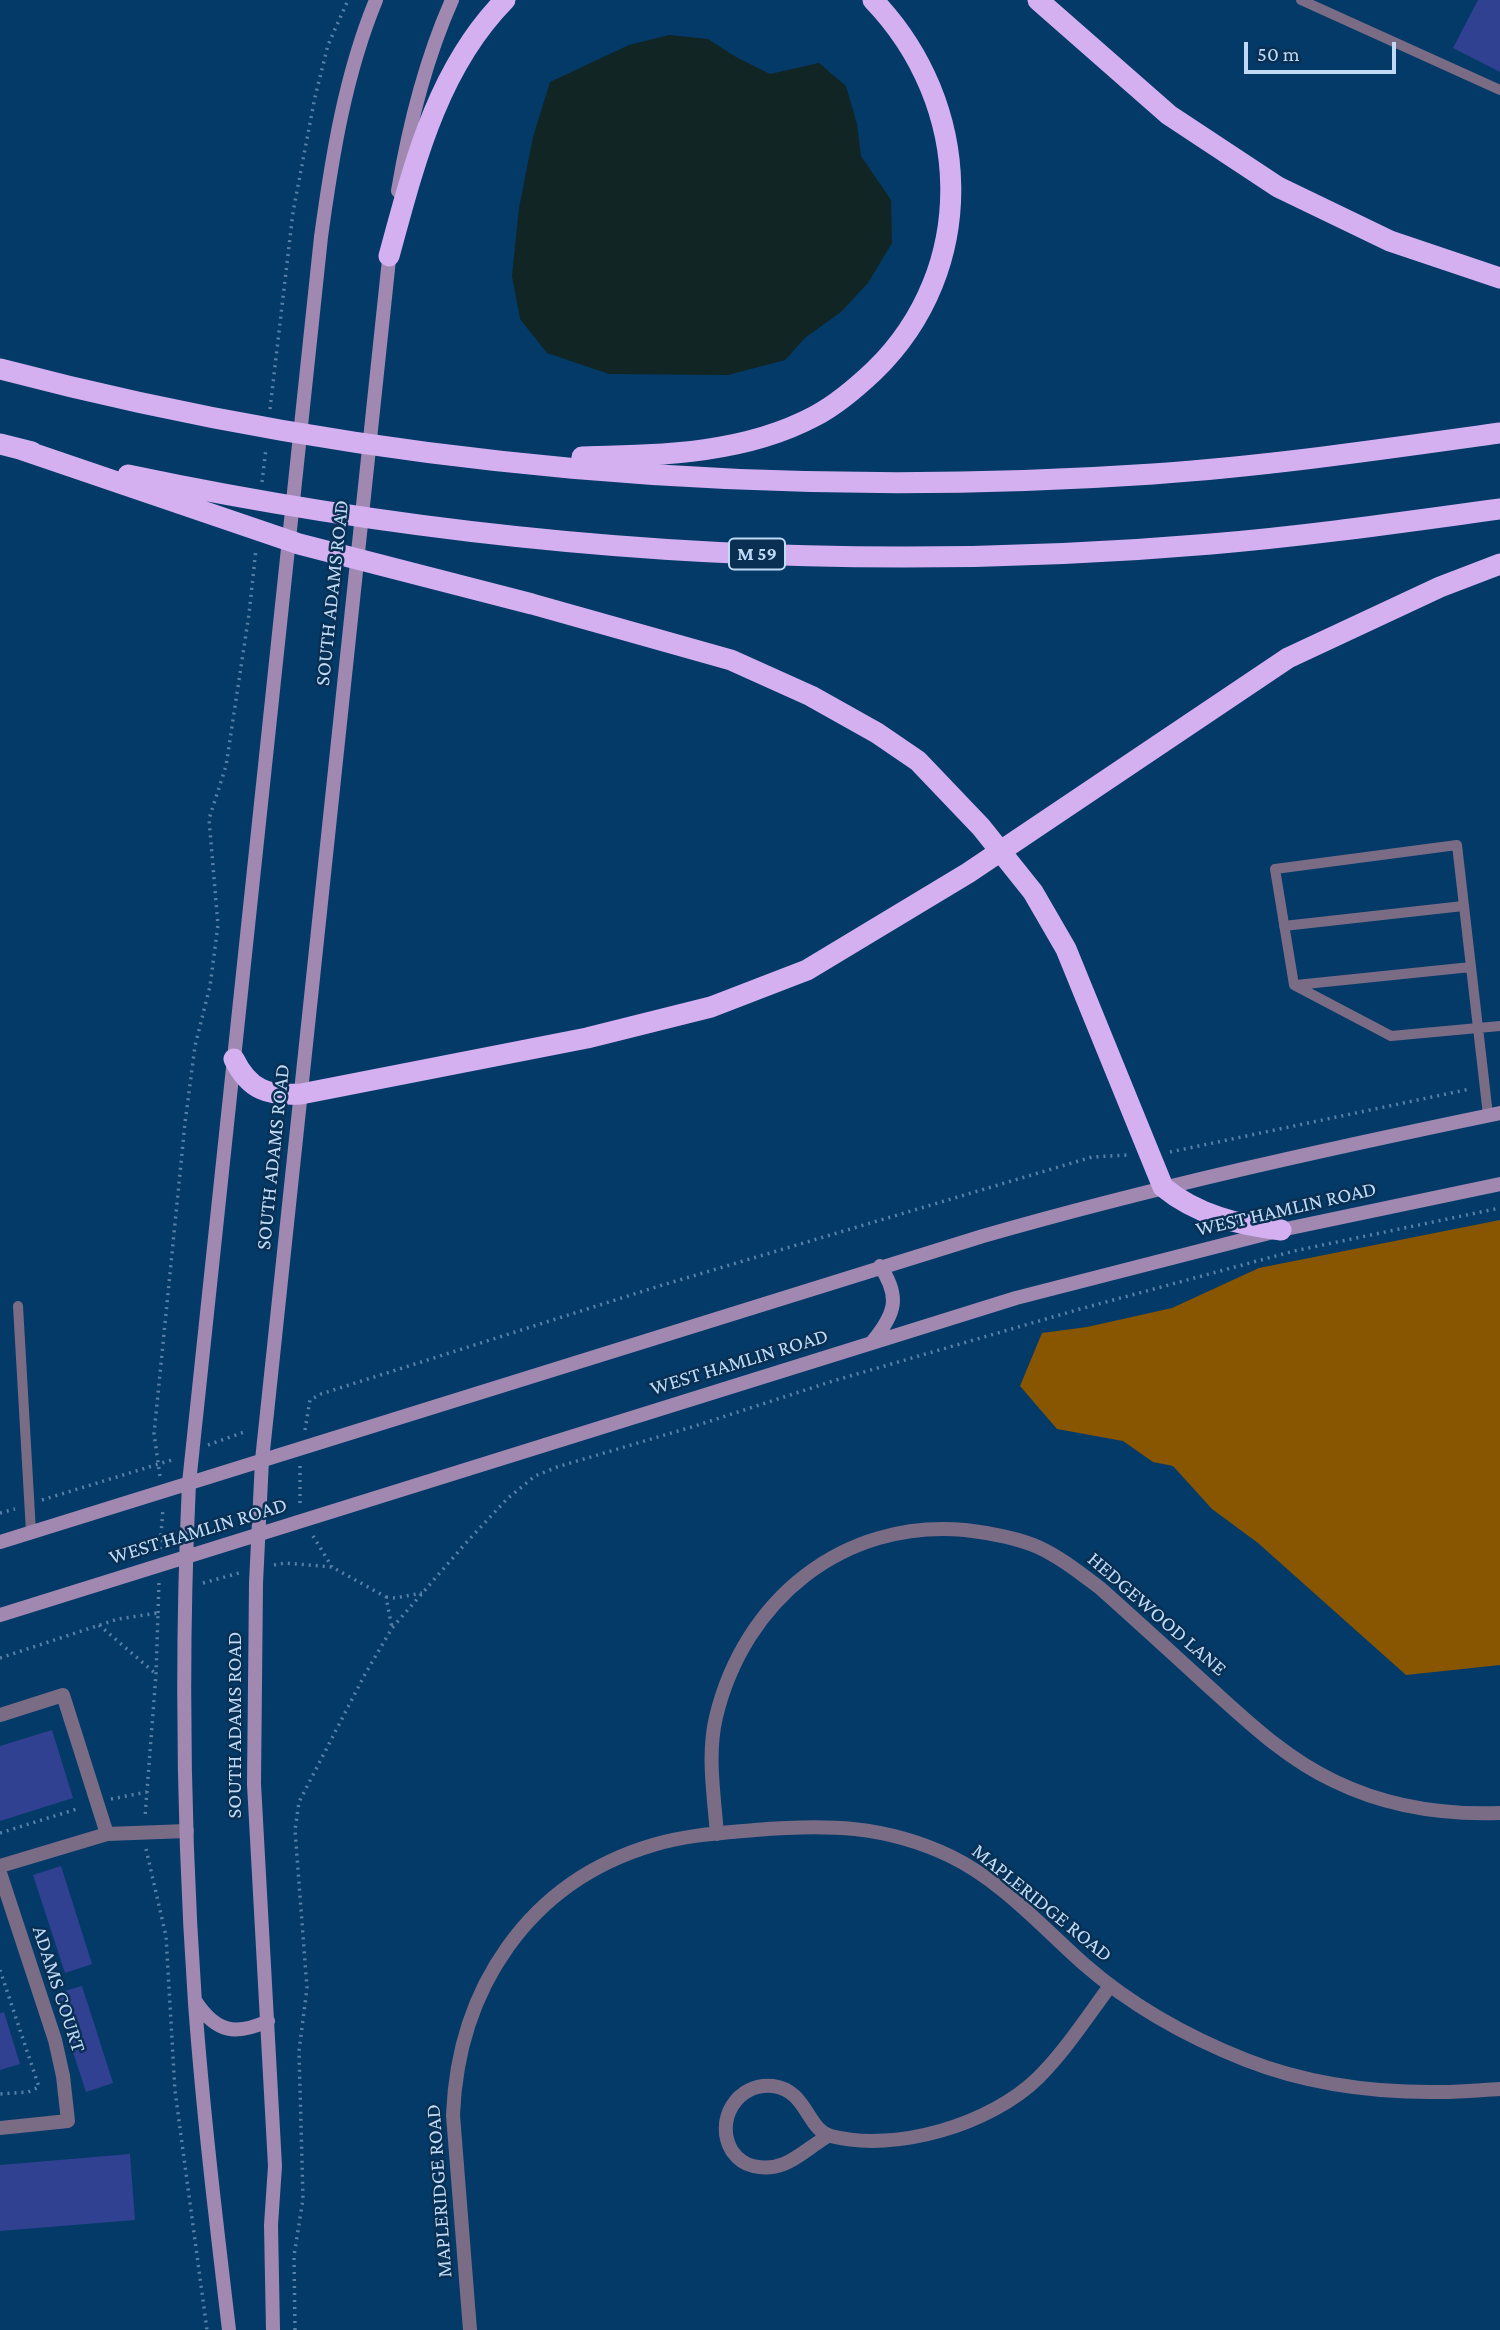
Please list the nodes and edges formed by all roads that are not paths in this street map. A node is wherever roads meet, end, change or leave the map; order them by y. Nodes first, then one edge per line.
1 (376, 0) edge
2 (452, 0) edge
3 (505, 0) edge
4 (1038, 0) edge
5 (1301, 0) edge
6 (878, 4) edge
7 (1500, 90) edge
8 (389, 256) junction
9 (1500, 278) edge
10 (0, 369) edge
11 (1500, 433) edge
12 (10, 446) edge
13 (492, 460) junction
14 (1500, 509) edge
15 (1500, 564) edge
16 (1464, 906) junction
17 (1284, 926) junction
18 (1471, 967) junction
19 (1294, 985) junction
20 (1500, 1026) edge
21 (1478, 1029) junction
22 (234, 1059) junction
23 (301, 1094) junction
24 (1494, 1114) edge
25 (1500, 1184) edge
26 (1163, 1187) junction
27 (1281, 1230) junction
28 (880, 1266) junction
29 (18, 1306) dead end
30 (872, 1342) junction
31 (262, 1460) junction
32 (190, 1483) junction
33 (31, 1532) junction
34 (258, 1534) junction
35 (0, 1542) edge
36 (186, 1557) junction
37 (0, 1615) edge
38 (0, 1715) edge
39 (1500, 1813) edge
40 (187, 1831) junction
41 (107, 1834) junction
42 (717, 1834) junction
43 (0, 1866) edge
44 (0, 1873) edge
45 (1110, 1986) junction
46 (195, 2001) junction
47 (268, 2021) junction
48 (1500, 2090) edge
49 (0, 2128) edge
50 (828, 2136) junction
51 (229, 2330) edge
52 (273, 2330) edge
53 (470, 2330) edge

1 - 22 main road
2 - 8 main road, SOUTH ADAMS ROAD
3 - 8 highway
4 - 9 highway
5 - 7 lane
6 - 13 highway
8 - 23 main road, SOUTH ADAMS ROAD
10 - 13 highway
11 - 13 highway
12 - 14 highway, M 59
12 - 26 highway
15 - 23 highway
16 - 17 lane
16 - 17 lane
16 - 18 lane
17 - 19 lane
18 - 19 lane
18 - 21 lane
19 - 21 lane
20 - 21 lane
21 - 24 lane
22 - 23 highway
22 - 32 main road
23 - 31 main road, SOUTH ADAMS ROAD
24 - 26 main road
25 - 27 main road, WEST HAMLIN ROAD
26 - 27 highway
26 - 28 main road
27 - 30 main road, WEST HAMLIN ROAD
28 - 30 main road
28 - 31 main road
29 - 33 lane
30 - 34 main road, WEST HAMLIN ROAD
31 - 32 main road
31 - 34 main road, SOUTH ADAMS ROAD
32 - 33 main road
32 - 36 main road
33 - 35 main road
34 - 36 main road, WEST HAMLIN ROAD
34 - 47 main road, SOUTH ADAMS ROAD
36 - 37 main road, WEST HAMLIN ROAD
36 - 40 main road
38 - 41 street
39 - 42 street, HEDGEWOOD LANE
40 - 41 street
40 - 46 main road
41 - 43 street
42 - 45 street, MAPLERIDGE ROAD
42 - 53 street, MAPLERIDGE ROAD
44 - 49 street, ADAMS COURT
45 - 48 street, MAPLERIDGE ROAD
45 - 50 street
46 - 47 main road
46 - 51 main road
47 - 52 main road, SOUTH ADAMS ROAD
50 - 50 street

